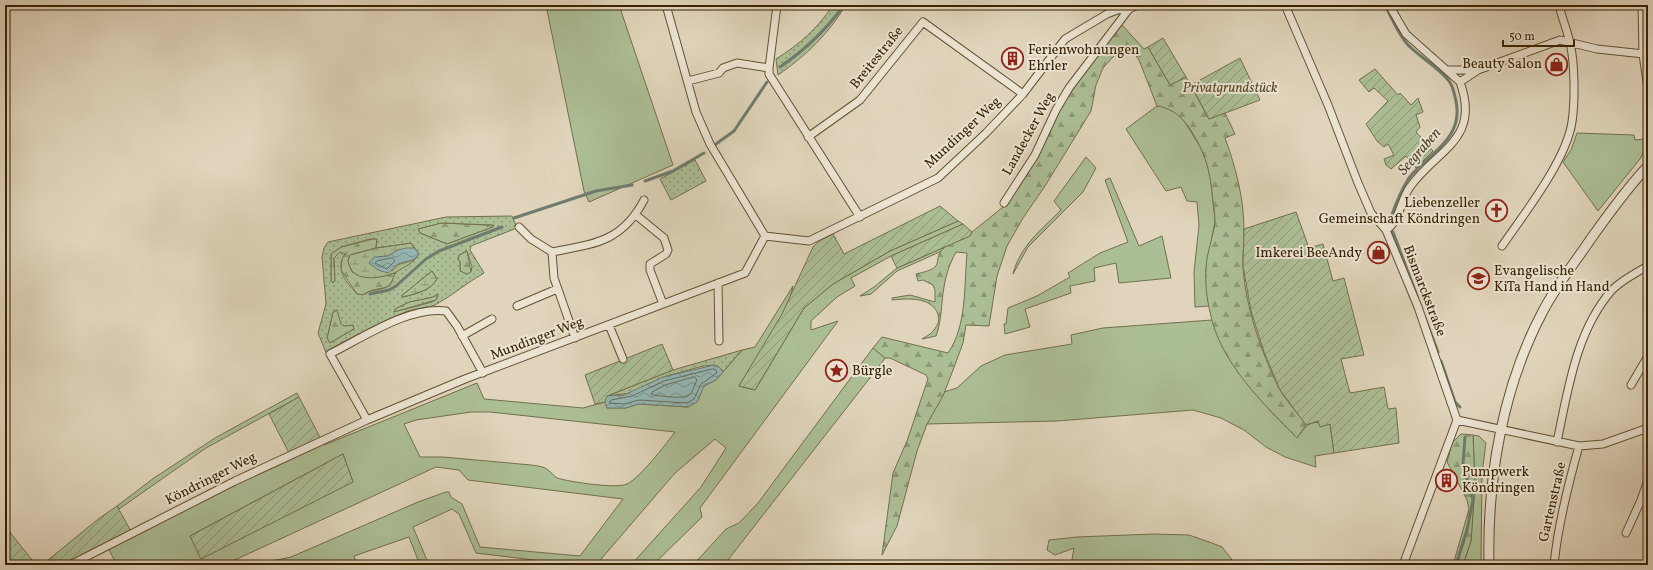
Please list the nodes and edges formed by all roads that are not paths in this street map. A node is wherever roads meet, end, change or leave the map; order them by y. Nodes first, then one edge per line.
1 (666, 5) edge
2 (777, 5) edge
3 (1138, 5) edge
4 (1285, 5) edge
5 (1389, 5) edge
6 (1559, 5) edge
7 (1643, 5) edge
8 (1129, 9) junction
9 (1571, 44) junction
10 (1644, 54) junction
11 (769, 68) junction
12 (1447, 70) junction
13 (1478, 70) junction
14 (688, 81) junction
15 (1460, 82) junction
16 (1648, 82) edge
17 (1023, 94) junction
18 (808, 137) junction
19 (1648, 166) edge
20 (644, 200) dead end
21 (1004, 203) dead end
22 (636, 215) junction
23 (860, 217) junction
24 (519, 227) dead end
25 (1386, 230) junction
26 (765, 236) junction
27 (1502, 246) dead end
28 (552, 252) junction
29 (1648, 266) edge
30 (718, 283) junction
31 (557, 289) junction
32 (663, 304) junction
33 (517, 306) dead end
34 (492, 318) dead end
35 (609, 325) junction
36 (462, 336) junction
37 (575, 338) junction
38 (719, 341) dead end
39 (1648, 356) edge
40 (624, 359) dead end
41 (483, 373) junction
42 (1631, 385) dead end
43 (367, 420) junction
44 (1456, 420) junction
45 (1648, 428) edge
46 (1500, 430) junction
47 (1557, 442) junction
48 (1579, 446) junction
49 (1648, 480) edge
50 (1626, 533) dead end
51 (70, 565) edge
52 (1403, 565) edge
53 (1489, 565) edge
54 (1554, 565) edge

1 - 14 street
2 - 11 street
3 - 8 street, Landecker Weg
4 - 25 street, Bismarckstraße
5 - 12 street
6 - 9 street
7 - 10 street
8 - 17 street, Mundinger Weg
8 - 21 street, Landecker Weg
9 - 10 street
9 - 13 street
9 - 27 street
10 - 16 street
11 - 14 street
11 - 18 street
12 - 13 street
12 - 15 street
13 - 15 street
14 - 26 street
15 - 25 street
17 - 18 street, Breitestraße
17 - 23 street, Mundinger Weg
18 - 23 street
19 - 46 street
20 - 22 street
22 - 28 street
22 - 32 street
23 - 26 street, Mundinger Weg
24 - 28 street
25 - 44 street, Bismarckstraße
26 - 30 street, Mundinger Weg
28 - 31 street
29 - 47 street
30 - 32 street, Mundinger Weg
30 - 38 street
31 - 33 street
31 - 37 street
32 - 35 street, Mundinger Weg
34 - 36 street
35 - 37 street, Mundinger Weg
35 - 40 street
36 - 41 street
36 - 43 street
37 - 41 street, Mundinger Weg
39 - 42 street
41 - 43 street, Mundinger Weg
43 - 51 street, Köndringer Weg
44 - 46 street, Gartenstraße
44 - 52 street
45 - 48 street, Gartenstraße
46 - 47 street, Gartenstraße
46 - 53 street
47 - 48 street, Gartenstraße
48 - 54 street, Gartenstraße
49 - 50 street

